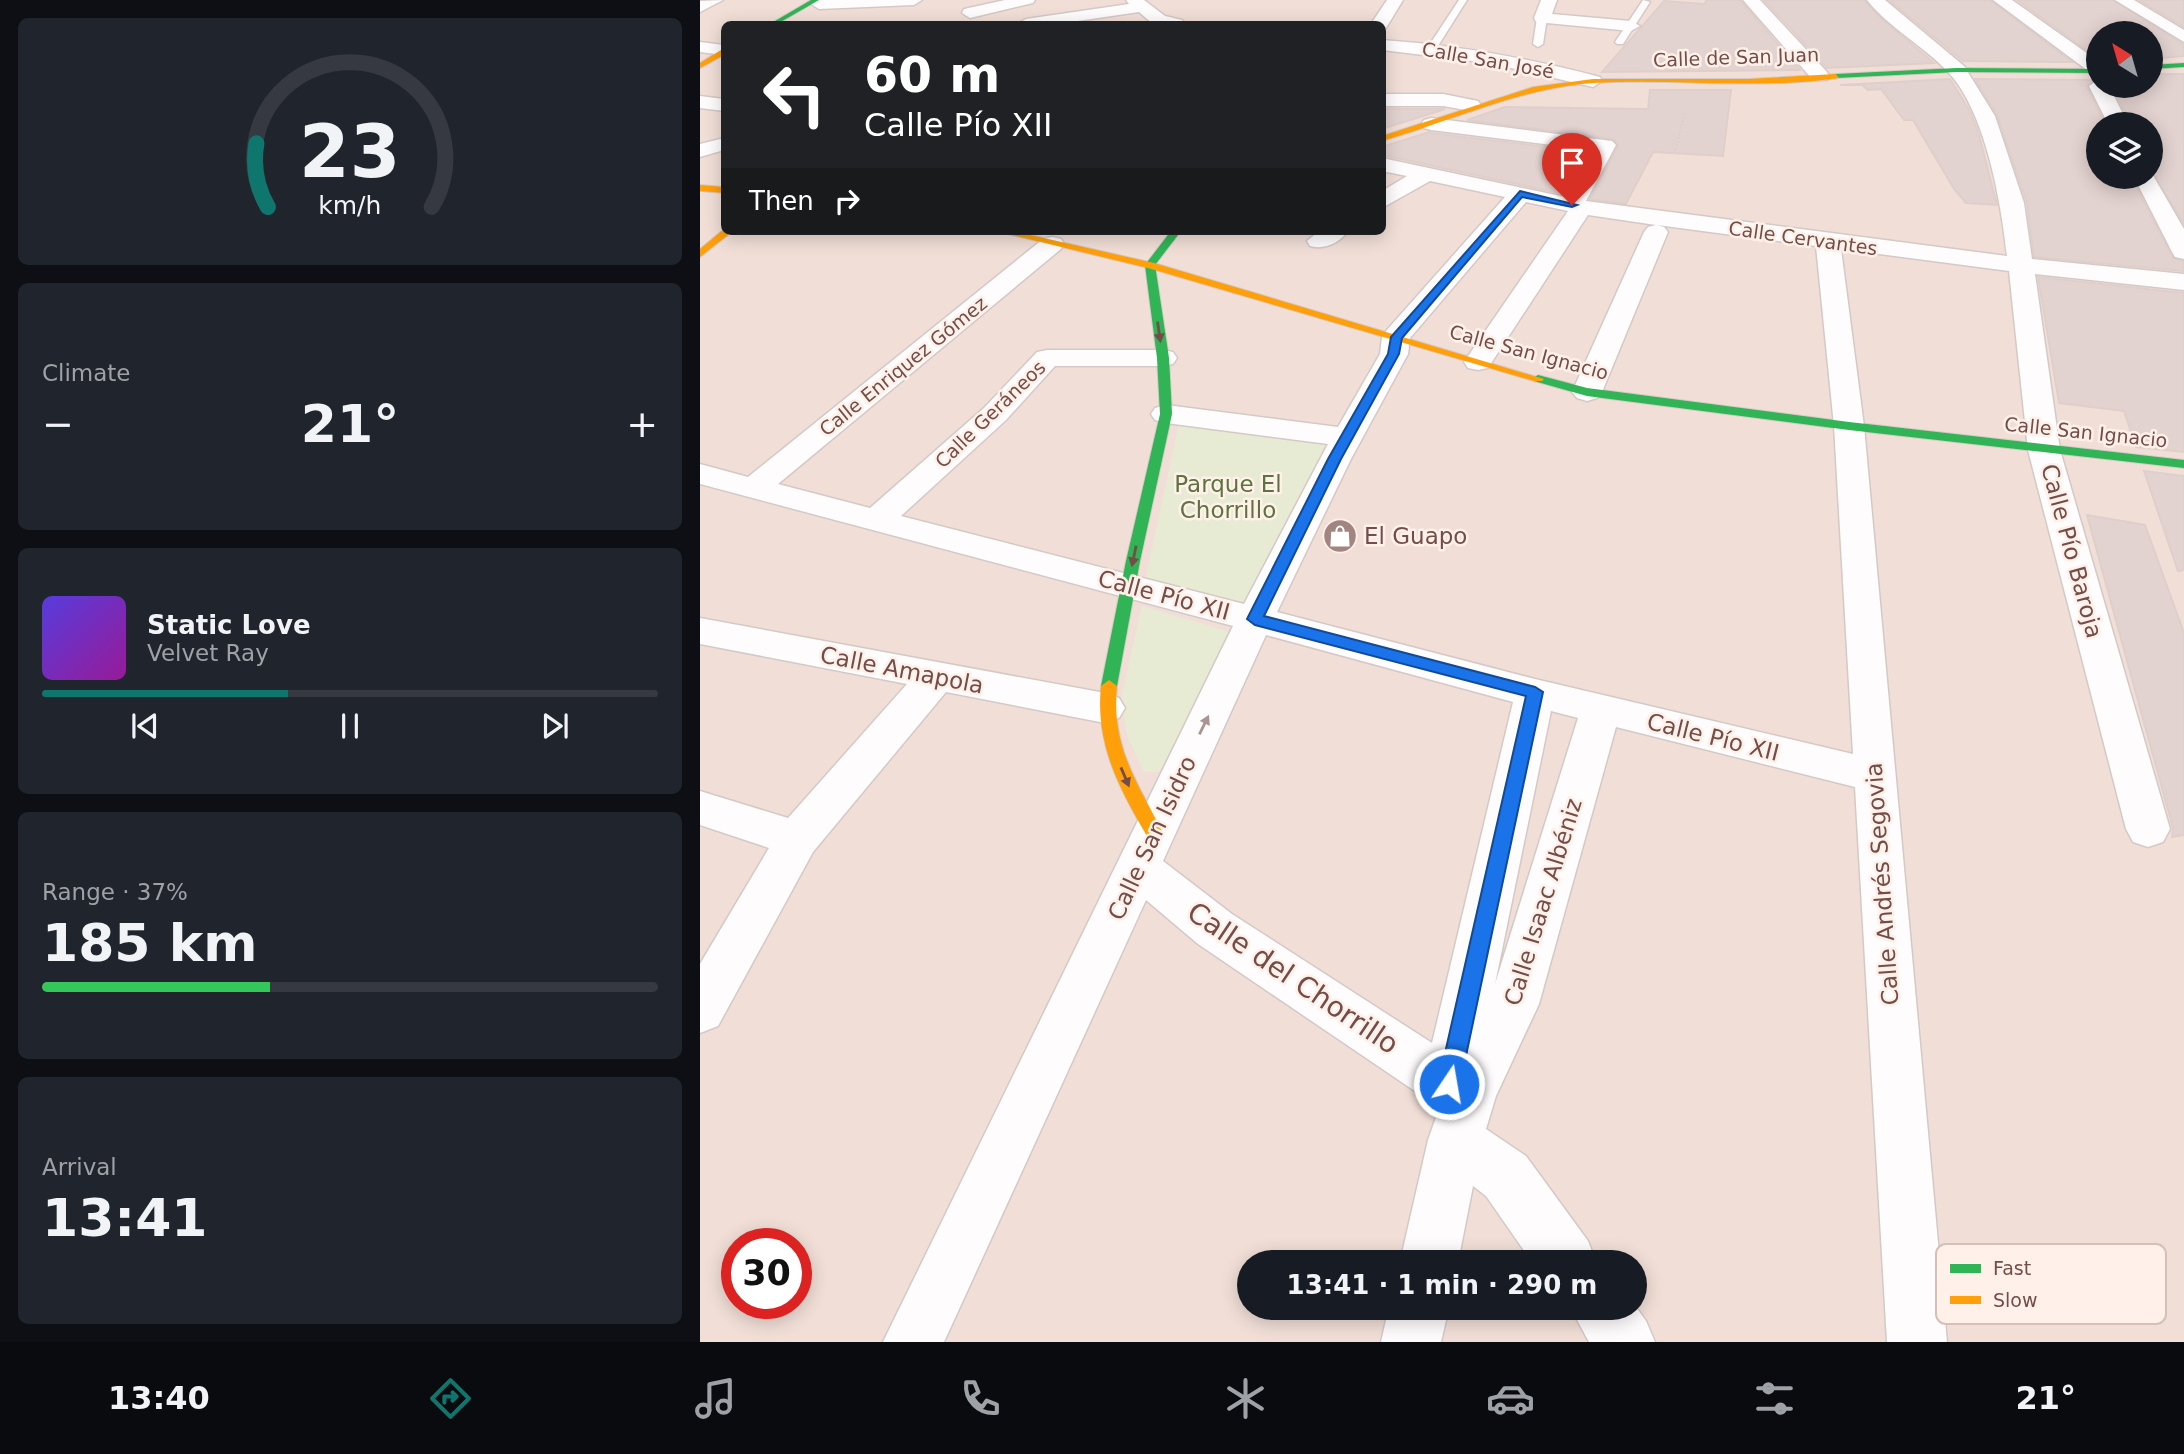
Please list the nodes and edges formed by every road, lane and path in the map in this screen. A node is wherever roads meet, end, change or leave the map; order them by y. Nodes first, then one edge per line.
1 (715, 0) edge
2 (816, 0) edge
3 (827, 0) edge
4 (914, 0) edge
5 (983, 0) edge
6 (1027, 0) edge
7 (1395, 0) edge
8 (1463, 0) edge
9 (1549, 0) edge
10 (1751, 0) edge
11 (1875, 0) edge
12 (2001, 0) edge
13 (2123, 0) edge
14 (1646, 2) edge
15 (1138, 3) edge
16 (700, 7) edge
17 (970, 13) junction
18 (1542, 18) junction
19 (778, 21) edge
20 (956, 21) edge
21 (1042, 21) edge
22 (1162, 21) edge
23 (1382, 21) edge
24 (1631, 26) junction
25 (2184, 37) edge
26 (1620, 42) dead end
27 (1435, 44) dead end
28 (1538, 44) dead end
29 (1386, 45) edge
30 (700, 47) edge
31 (721, 50) edge
32 (721, 53) edge
33 (2086, 62) edge
34 (2184, 65) edge
35 (700, 66) edge
36 (2163, 66) edge
37 (1957, 71) junction
38 (2086, 71) edge
39 (1819, 76) junction
40 (1691, 80) junction
41 (1593, 82) junction
42 (1386, 100) edge
43 (700, 102) edge
44 (721, 105) edge
45 (1476, 106) junction
46 (1431, 124) junction
47 (1386, 138) edge
48 (721, 145) edge
49 (700, 151) edge
50 (1675, 151) dead end
51 (1386, 165) edge
52 (1426, 174) junction
53 (700, 188) edge
54 (2151, 189) edge
55 (721, 190) edge
56 (1520, 194) junction
57 (1386, 199) edge
58 (1577, 206) junction
59 (1656, 232) dead end
60 (723, 235) edge
61 (1016, 235) edge
62 (1173, 235) edge
63 (1828, 242) junction
64 (1052, 244) junction
65 (2184, 252) edge
66 (700, 254) edge
67 (1150, 265) junction
68 (2020, 265) junction
69 (2184, 282) edge
70 (1396, 337) junction
71 (1163, 358) junction
72 (1478, 362) junction
73 (1587, 392) junction
74 (1166, 414) junction
75 (1849, 426) junction
76 (1347, 437) junction
77 (2044, 450) junction
78 (2184, 464) edge
79 (700, 474) edge
80 (754, 488) junction
81 (877, 519) junction
82 (1129, 585) junction
83 (1255, 619) junction
84 (700, 631) edge
85 (936, 677) junction
86 (1535, 692) junction
87 (1105, 708) junction
88 (1601, 709) junction
89 (1874, 775) junction
90 (700, 808) edge
91 (2148, 829) dead end
92 (797, 839) junction
93 (1146, 850) junction
94 (700, 1010) edge
95 (1459, 1105) junction
96 (1431, 1250) edge
97 (1558, 1250) edge
98 (1416, 1320) edge
99 (1609, 1320) edge
100 (913, 1342) edge
101 (1411, 1342) edge
102 (1625, 1342) edge
103 (1917, 1342) edge

1 - 16 street
2 - 19 street
3 - 4 street
5 - 17 street
6 - 17 street
7 - 23 street
8 - 27 lane
9 - 18 street
10 - 39 street
11 - 37 street, Calle Pío Baroja
12 - 33 street
13 - 25 street
14 - 24 lane
15 - 21 street
15 - 22 street
17 - 20 street
18 - 24 street
18 - 28 lane
24 - 26 lane
29 - 41 street, Calle San José
30 - 31 street
32 - 35 street
34 - 36 street
37 - 38 street, Calle de San Juan
37 - 39 street, Calle de San Juan
37 - 68 street, Calle Pío Baroja
39 - 40 street, Calle de San Juan
40 - 41 street, Calle de San Juan
40 - 50 path
41 - 45 street, Calle de San Juan
42 - 45 street
43 - 44 street
45 - 46 street, Calle de San Juan
46 - 47 street, Calle de San Juan
46 - 58 street
48 - 49 street
51 - 52 street, Calle Cervantes
52 - 56 street, Calle Cervantes
52 - 57 street
53 - 55 street
54 - 65 street
56 - 58 street, Calle Cervantes
56 - 70 street
58 - 63 street, Calle Cervantes
58 - 72 street
59 - 73 street
60 - 66 street
61 - 64 street, Calle San Ignacio
62 - 67 street
63 - 68 street, Calle Cervantes
63 - 75 street, Calle Andrés Segovia
64 - 67 street, Calle San Ignacio
64 - 80 street, Calle Enriquez Gómez
67 - 70 street, Calle San Ignacio
67 -> 71 street, Calle del Chorrillo
68 - 69 street, Calle Cervantes
68 - 77 street, Calle Pío Baroja
70 - 72 street, Calle San Ignacio
70 - 76 street, Calle San Isidro
71 - 74 street, Calle del Chorrillo
71 - 81 street, Calle Geráneos
72 - 73 street, Calle San Ignacio
73 - 75 street, Calle San Ignacio
74 - 76 street
74 -> 82 street, Calle del Chorrillo
75 - 77 street, Calle San Ignacio
75 - 89 street, Calle Andrés Segovia
76 - 83 street, Calle San Isidro
77 - 78 street, Calle San Ignacio
77 - 91 street, Calle Pío Baroja
79 - 80 street, Calle Pío XII
80 - 81 street, Calle Pío XII
81 - 82 street, Calle Pío XII
82 - 83 street, Calle Pío XII
82 - 87 street, Calle del Chorrillo
83 - 86 street, Calle Pío XII
93 -> 83 street, Calle San Isidro
84 - 85 street, Calle Amapola
85 - 87 street, Calle Amapola
85 - 92 street
86 - 88 street, Calle Pío XII
86 - 95 street, Calle Isaac Albéniz
87 -> 93 street, Calle del Chorrillo
88 - 89 street, Calle Pío XII
88 - 95 street, Calle Isaac Albéniz
89 - 103 street, Calle Andrés Segovia
90 - 92 street
92 - 94 street
93 - 95 street, Calle del Chorrillo
93 - 100 street, Calle San Isidro
95 - 96 street, Calle Isaac Albéniz
95 - 97 street, Calle del Chorrillo
98 - 101 street
99 - 102 street

